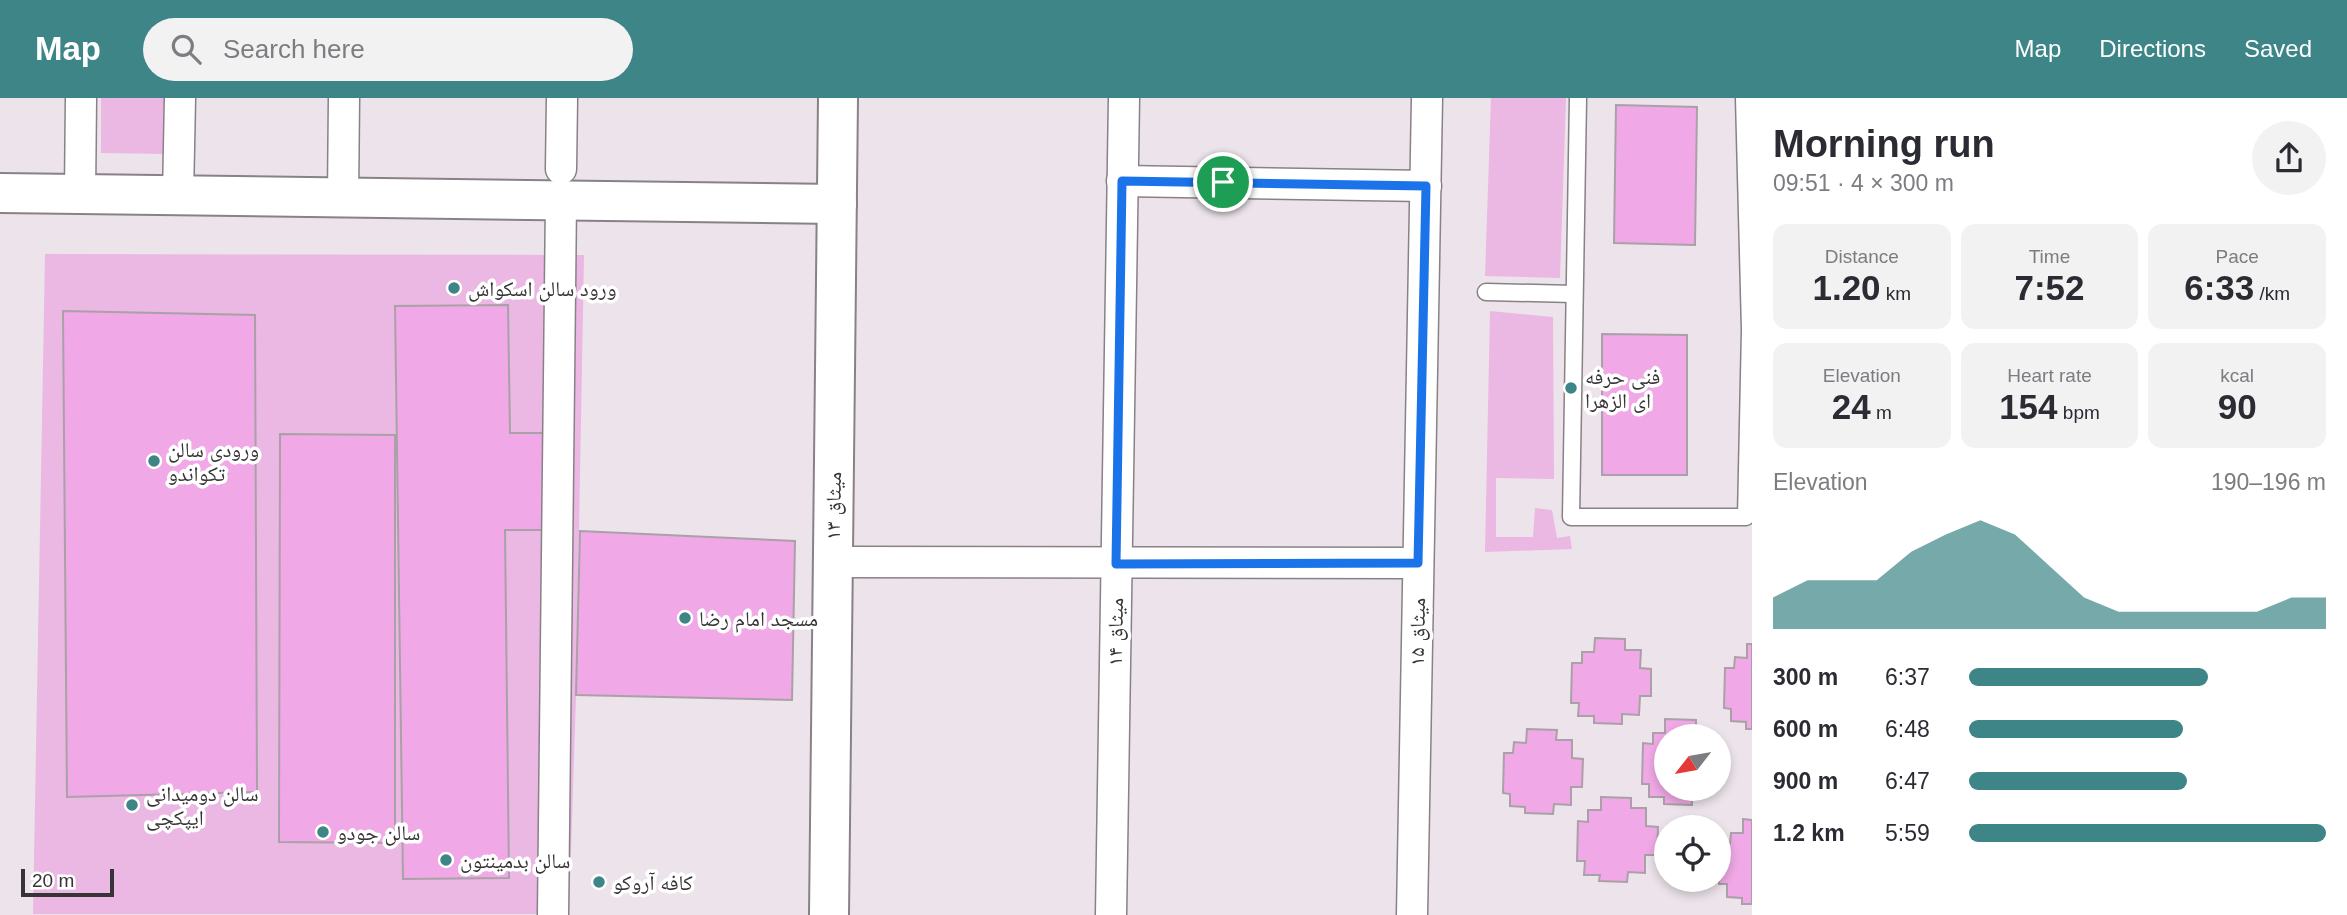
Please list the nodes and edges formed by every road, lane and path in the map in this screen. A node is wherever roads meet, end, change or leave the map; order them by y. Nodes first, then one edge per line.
1 (81, 98) edge
2 (180, 98) edge
3 (344, 98) edge
4 (562, 98) edge
5 (838, 98) edge
6 (1124, 98) edge
7 (1427, 98) edge
8 (1578, 98) edge
9 (1744, 98) edge
10 (1122, 181) junction
11 (561, 185) junction
12 (1426, 186) junction
13 (0, 193) edge
14 (80, 194) junction
15 (178, 196) junction
16 (343, 198) junction
17 (837, 204) junction
18 (1486, 292) dead end
19 (1574, 294) junction
20 (1751, 329) edge
21 (833, 562) junction
22 (1418, 563) junction
23 (1116, 564) junction
24 (553, 915) edge
25 (829, 915) edge
26 (1111, 915) edge
27 (1412, 915) edge

1 - 14 street
2 - 15 street
3 - 16 street
4 - 11 street
5 - 17 street, میثاق ۱۳
6 - 10 street, میثاق ۱۴
7 - 12 street, میثاق ۱۵
8 - 19 lane
9 - 20 lane
10 - 12 street
10 - 23 street, میثاق ۱۴
11 - 16 street
11 - 17 street
11 - 24 street
12 - 22 street, میثاق ۱۵
13 - 14 street
14 - 15 street
15 - 16 street
17 - 21 street, میثاق ۱۳
18 - 19 lane
19 - 20 lane
21 - 23 street
21 - 25 street, میثاق ۱۳
22 - 23 street
22 - 27 street, میثاق ۱۵
23 - 26 street, میثاق ۱۴

